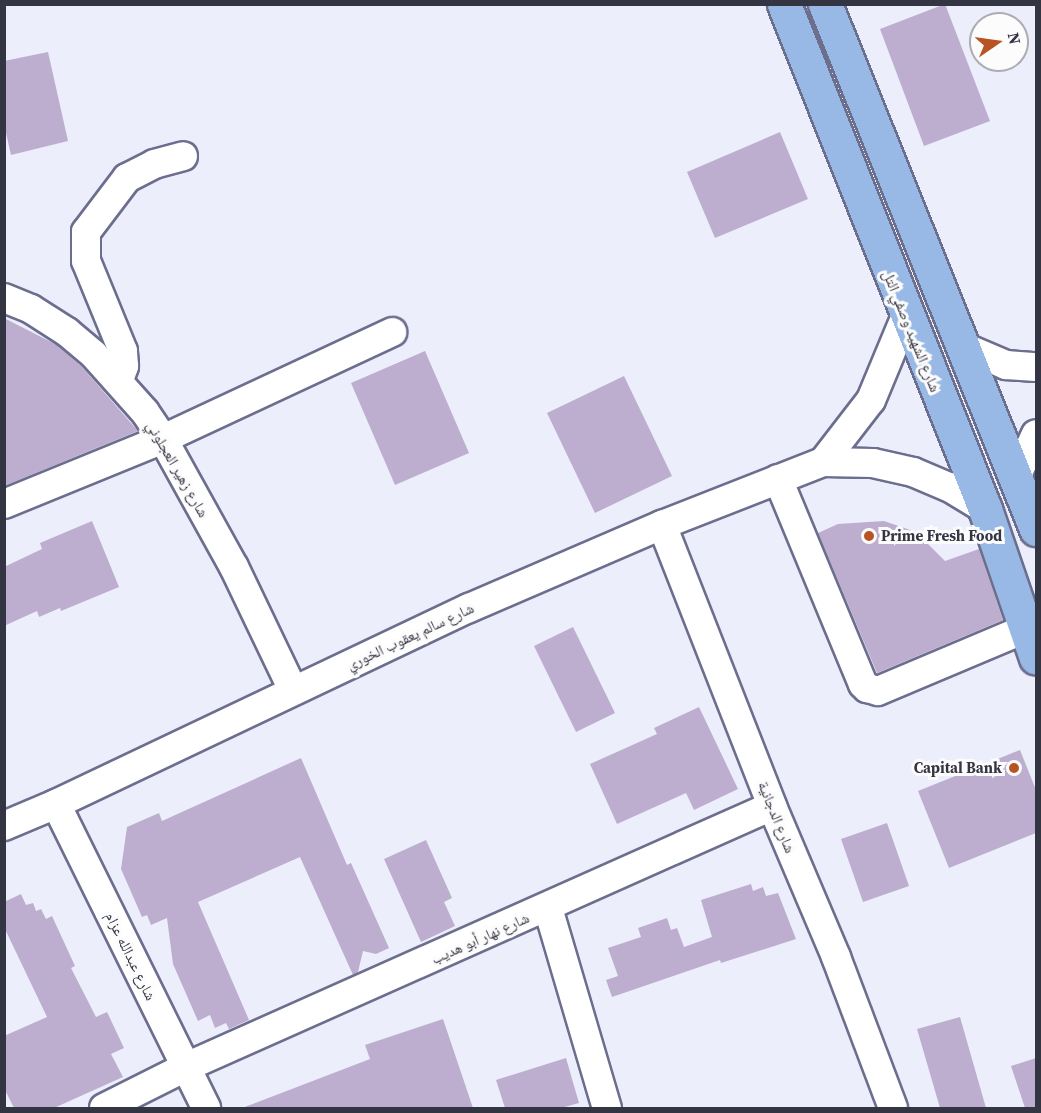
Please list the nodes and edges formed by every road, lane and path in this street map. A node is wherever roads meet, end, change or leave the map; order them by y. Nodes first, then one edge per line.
1 (784, 4) edge
2 (825, 4) edge
3 (183, 156) dead end
4 (4, 297) edge
5 (906, 316) junction
6 (392, 332) dead end
7 (964, 347) junction
8 (1036, 367) edge
9 (119, 380) junction
10 (1036, 434) edge
11 (163, 439) junction
12 (823, 462) junction
13 (1016, 477) junction
14 (778, 479) junction
15 (4, 504) edge
16 (985, 509) junction
17 (662, 525) junction
18 (1036, 529) edge
19 (1031, 644) edge
20 (293, 690) junction
21 (56, 804) junction
22 (772, 806) junction
23 (4, 826) edge
24 (548, 908) junction
25 (186, 1067) junction
26 (104, 1108) edge
27 (206, 1108) edge
28 (607, 1108) edge
29 (893, 1108) edge

1 - 5 main road, شارع الشهيد وصفي التل
2 - 7 main road
3 - 9 street
4 - 9 street, شارع زهير العجلوني
5 - 12 street
5 - 16 main road, شارع الشهيد وصفي التل
6 - 11 street
7 - 8 street
7 - 13 main road
9 - 11 street, شارع زهير العجلوني
10 - 13 street
11 - 15 street
11 - 20 street, شارع زهير العجلوني
12 - 14 street, شارع سالم يعقوب الخوري
12 - 16 street, شارع سالم يعقوب الخوري
13 - 18 main road
14 - 17 street, شارع سالم يعقوب الخوري
14 - 19 street
16 - 19 main road, شارع الشهيد وصفي التل
17 - 20 street, شارع سالم يعقوب الخوري
17 - 22 street, شارع الدجانية
20 - 21 street, شارع سالم يعقوب الخوري
21 - 23 street, شارع سالم يعقوب الخوري
21 - 25 street, شارع عبدالله عزام
22 - 24 street, شارع نهار أبو هديب
22 - 29 street, شارع الدجانية
24 - 25 street, شارع نهار أبو هديب
24 - 28 street
25 - 26 street, شارع نهار أبو هديب
25 - 27 street, شارع عبدالله عزام

